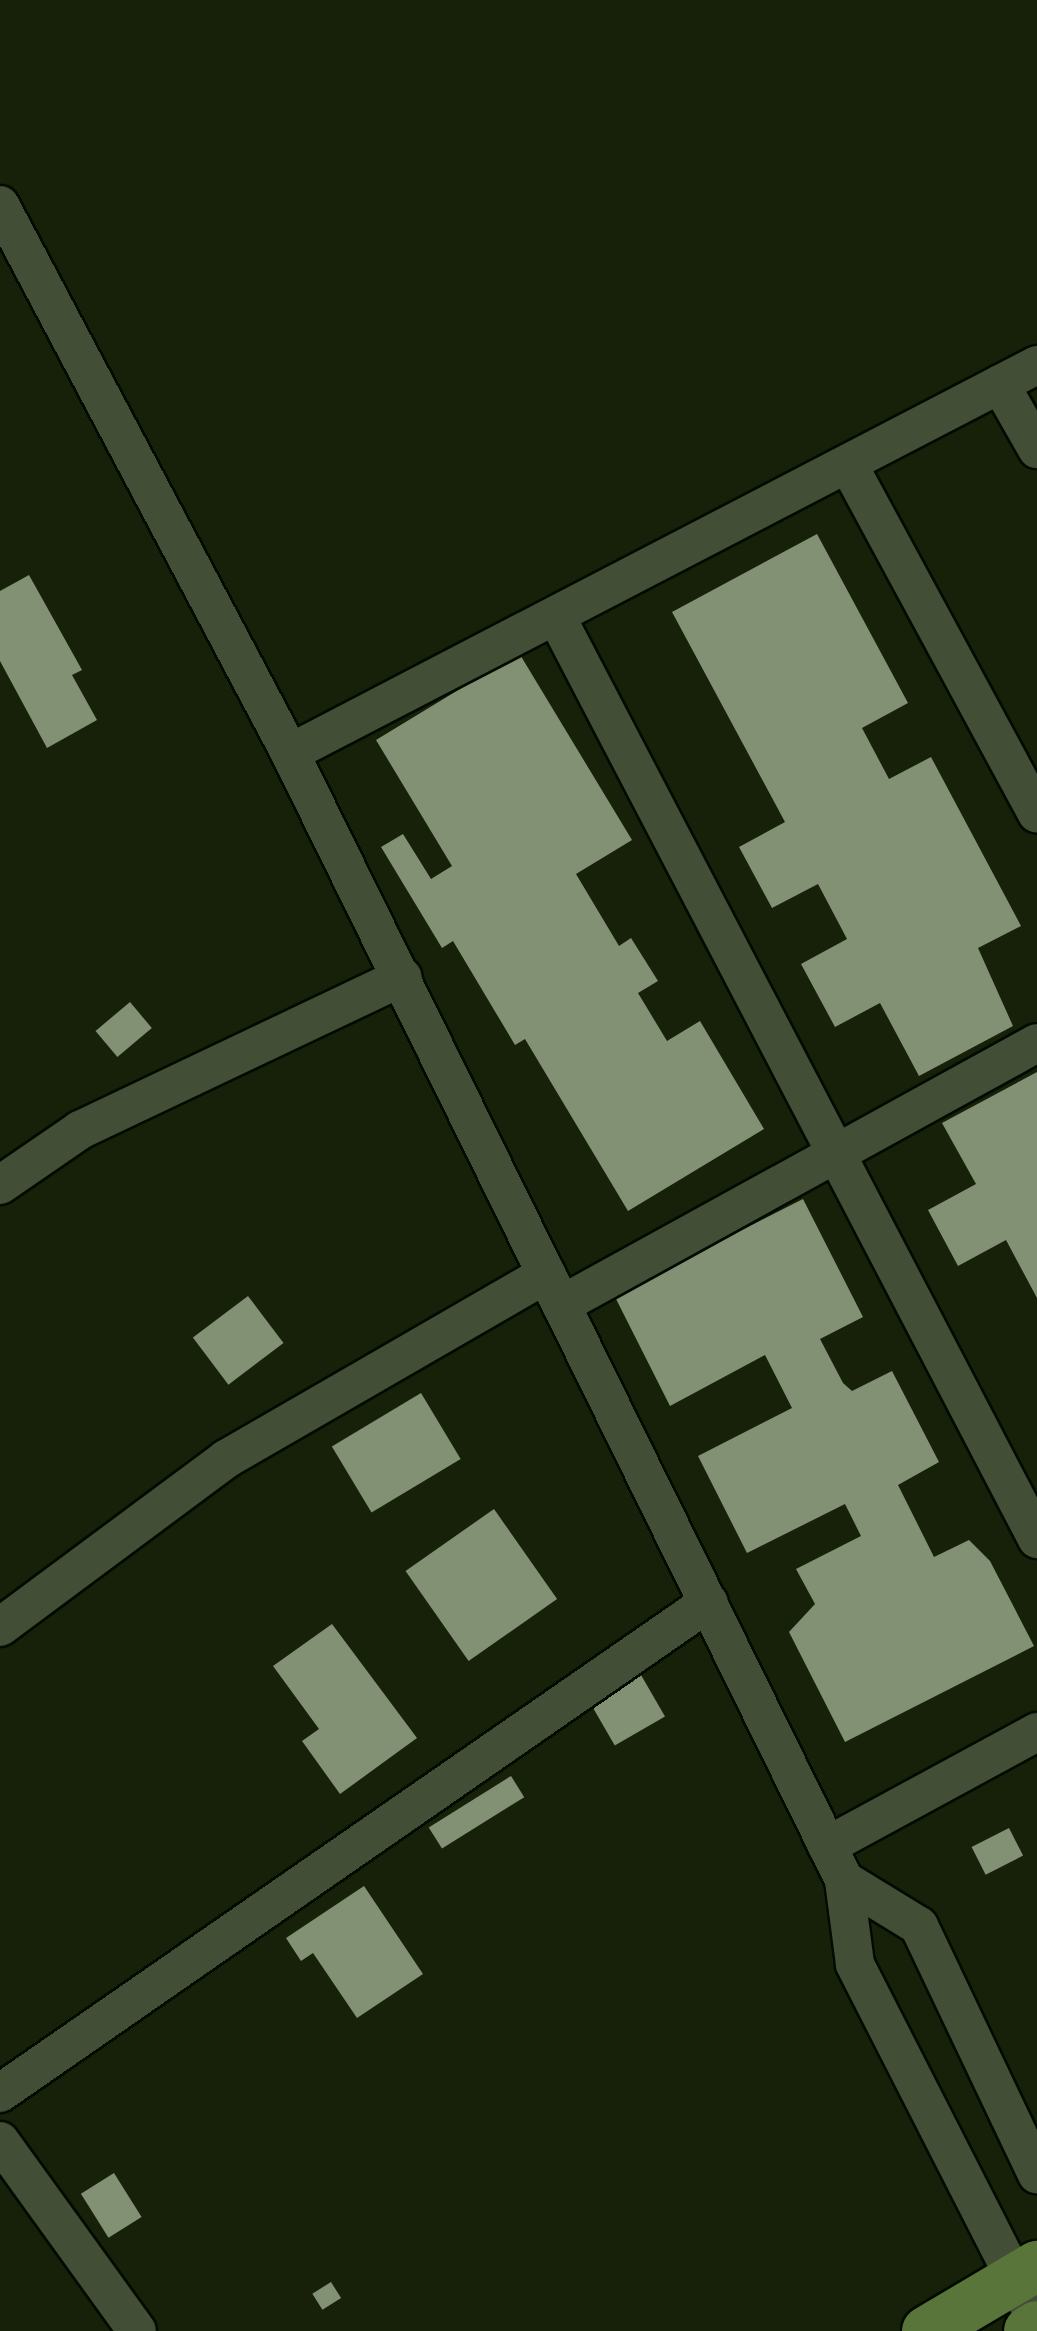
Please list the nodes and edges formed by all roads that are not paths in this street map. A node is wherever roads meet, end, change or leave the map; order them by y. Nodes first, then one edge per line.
1 (0, 205) edge
2 (1037, 365) edge
3 (1000, 384) junction
4 (1037, 449) edge
5 (849, 466) junction
6 (556, 616) junction
7 (290, 754) junction
8 (1037, 813) edge
9 (402, 977) junction
10 (1037, 1044) edge
11 (836, 1153) junction
12 (0, 1186) edge
13 (554, 1289) junction
14 (1037, 1539) edge
15 (709, 1602) junction
16 (0, 1626) edge
17 (1037, 1732) edge
18 (827, 1846) junction
19 (844, 1880) junction
20 (0, 2093) edge
21 (0, 2140) edge
22 (1037, 2174) edge
23 (1028, 2287) edge
24 (1037, 2326) edge
25 (137, 2331) edge
26 (927, 2331) edge
27 (1029, 2331) edge

1 - 7 street
2 - 3 street
3 - 4 street
3 - 5 street
5 - 6 street
5 - 8 street
6 - 7 street
6 - 11 street
7 - 9 street
9 - 12 street
9 - 13 street
10 - 11 street
11 - 13 street
11 - 14 street
13 - 15 street
13 - 16 street
15 - 18 street
15 - 20 street
17 - 18 street
18 - 19 street
19 - 22 street
19 - 23 street
21 - 25 street
23 - 26 main road
24 - 27 main road

